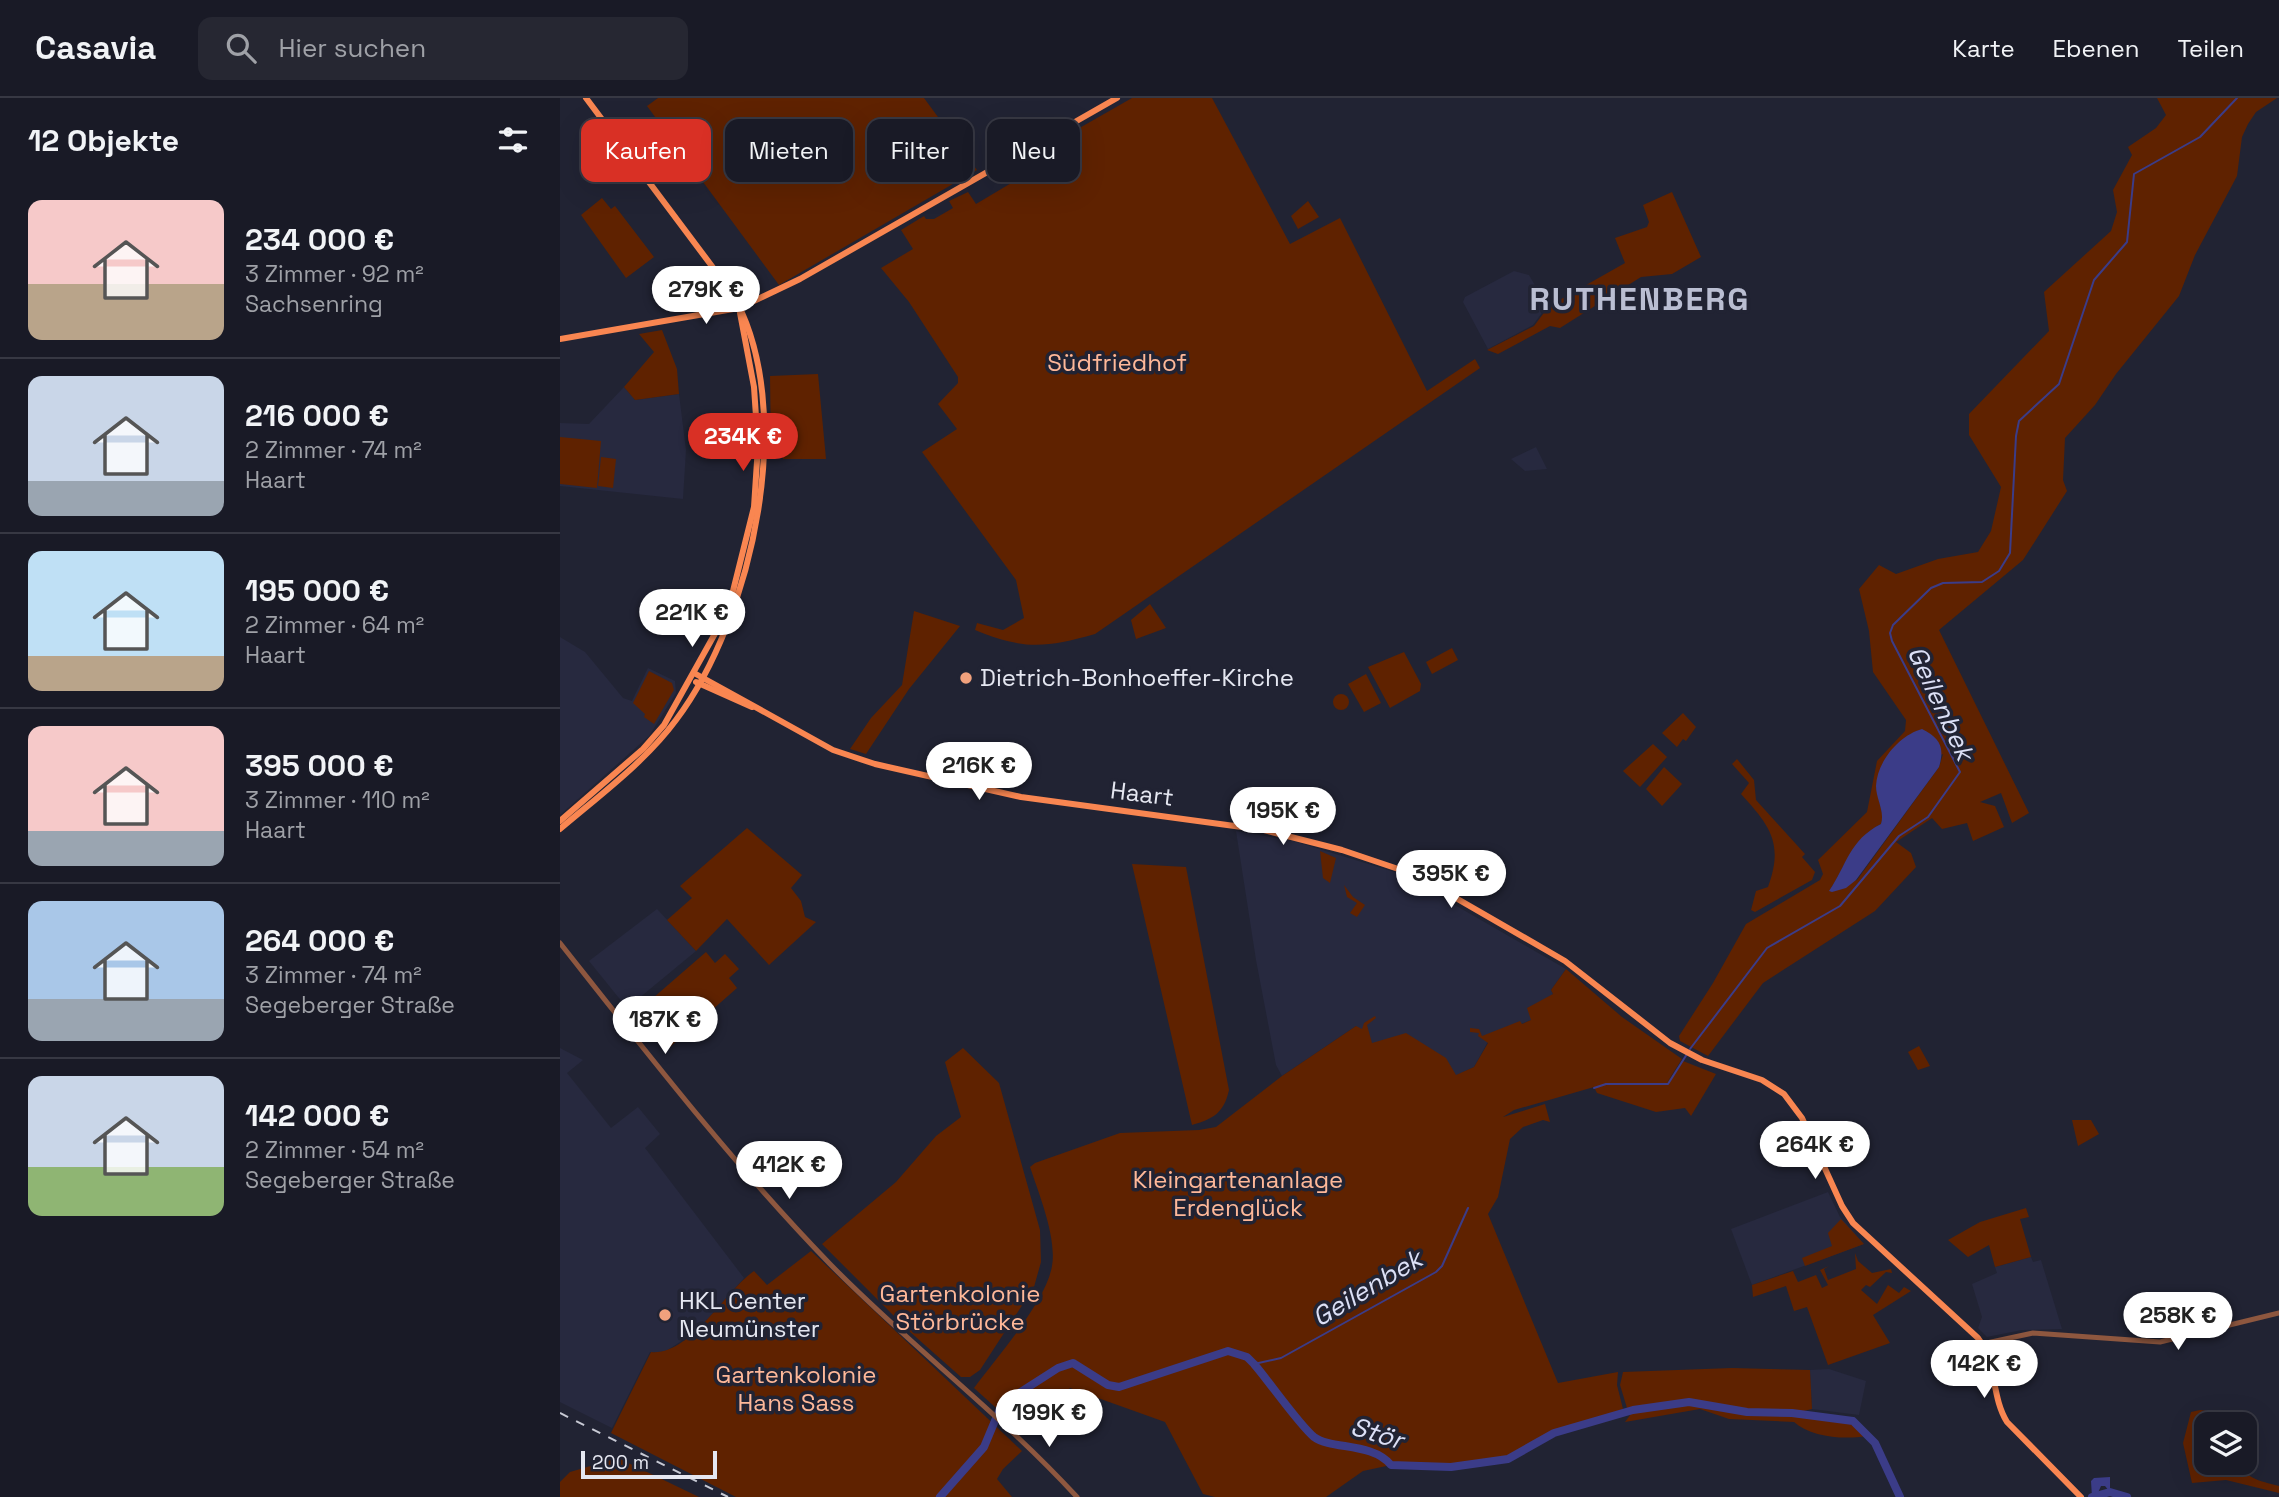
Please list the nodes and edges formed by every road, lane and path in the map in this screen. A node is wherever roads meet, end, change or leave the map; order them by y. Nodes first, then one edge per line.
1 (586, 98) edge
2 (1117, 98) edge
3 (739, 308) junction
4 (560, 339) edge
5 (692, 676) junction
6 (700, 680) junction
7 (692, 695) junction
8 (719, 695) junction
9 (752, 707) junction
10 (560, 821) edge
11 (560, 828) edge
12 (560, 943) edge
13 (2279, 1313) edge
14 (1982, 1343) junction
15 (1077, 1497) edge
16 (2081, 1497) edge

1 - 3 main road
2 - 3 main road
3 - 4 main road
3 - 5 main road
3 - 6 main road
5 - 6 main road, Haart
5 - 10 main road
6 - 7 main road
6 - 8 main road, Haart
6 - 9 main road, Haart
7 - 8 main road
7 - 11 main road
8 - 9 main road, Haart
9 - 14 main road, Haart
12 - 15 street
13 - 14 street
14 - 16 main road

